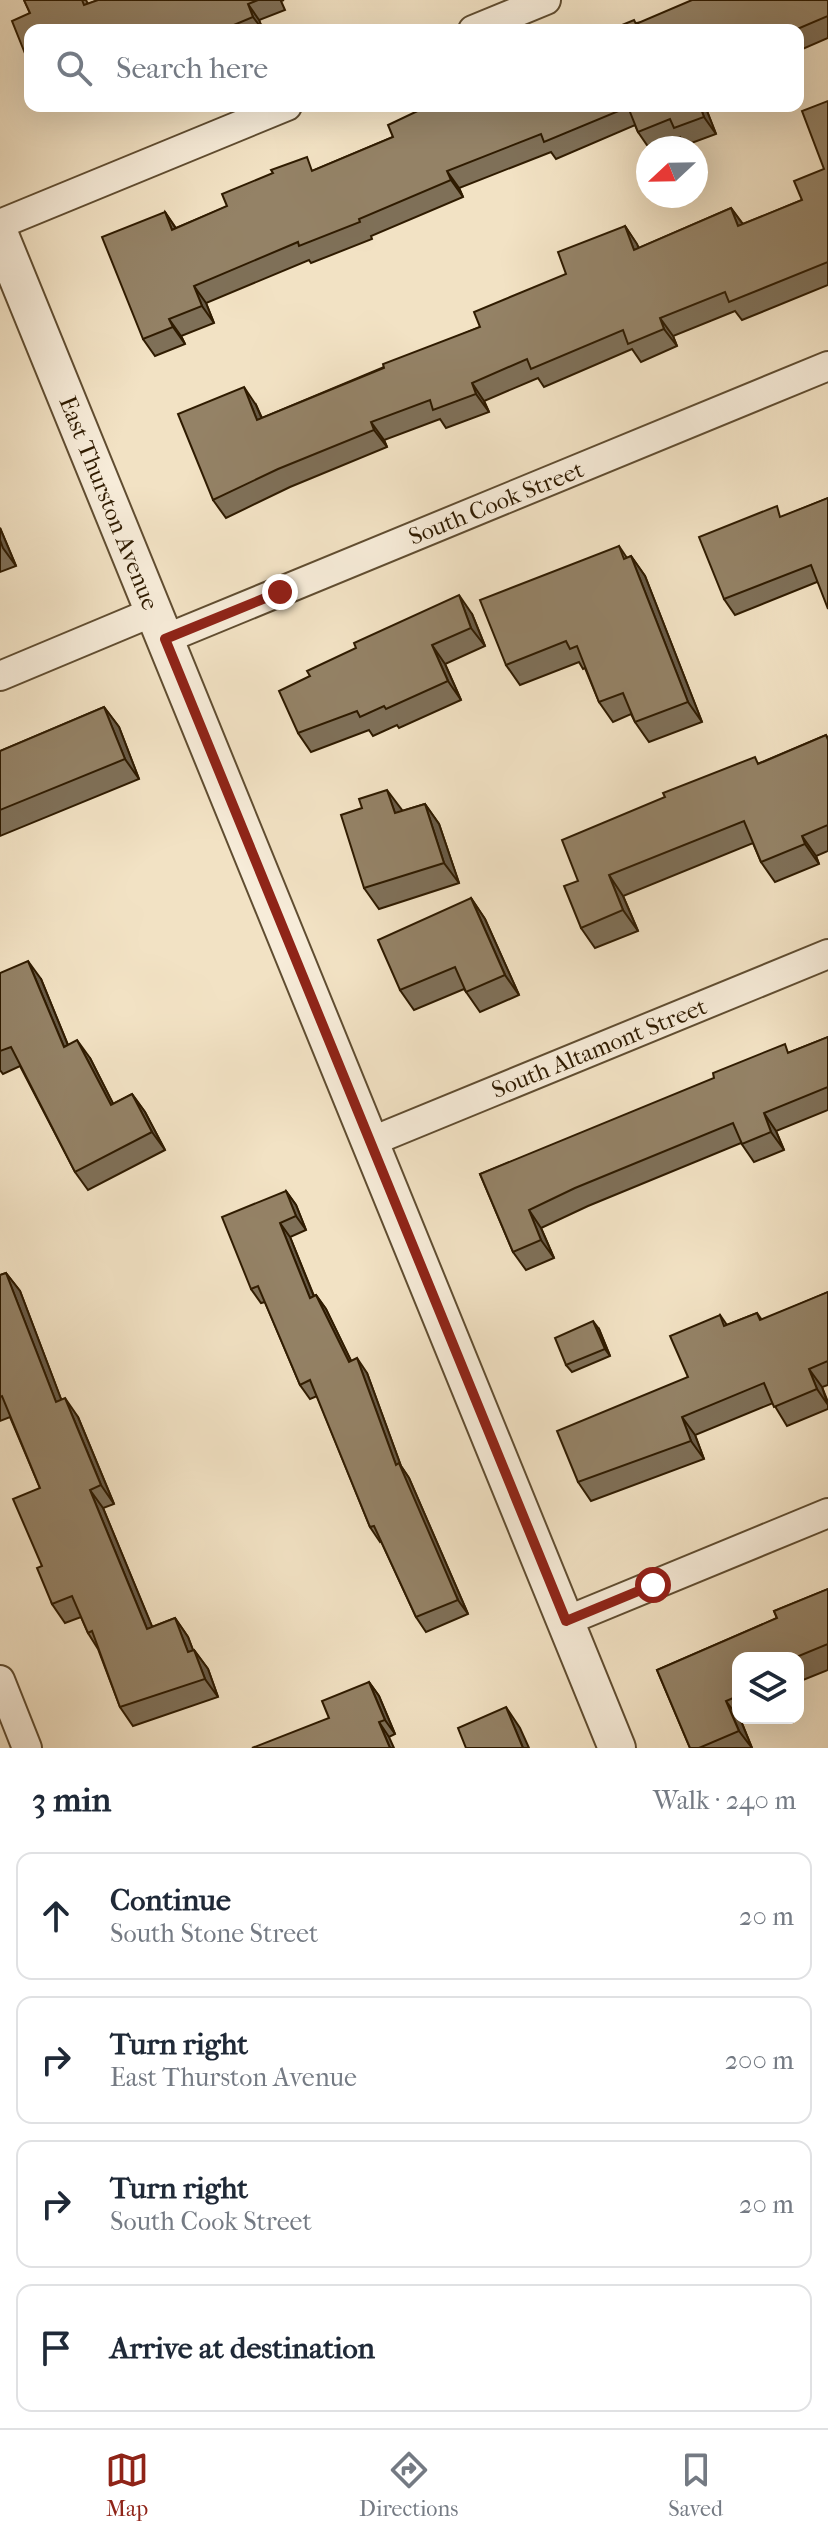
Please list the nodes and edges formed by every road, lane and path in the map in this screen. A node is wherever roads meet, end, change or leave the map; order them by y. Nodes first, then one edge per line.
1 (546, 0) edge
2 (488, 24) edge
3 (272, 112) edge
4 (0, 224) edge
5 (0, 235) edge
6 (828, 366) edge
7 (159, 626) junction
8 (0, 676) edge
9 (828, 954) edge
10 (370, 1142) junction
11 (828, 1513) edge
12 (566, 1621) junction
13 (0, 1680) edge
14 (27, 1748) edge
15 (617, 1748) edge

1 - 2 street
3 - 4 street
5 - 7 street, East Thurston Avenue
6 - 7 street, South Cook Street
7 - 8 street, South Cook Street
7 - 10 street, East Thurston Avenue
9 - 10 street, South Altamont Street
10 - 12 street, East Thurston Avenue
11 - 12 street
12 - 15 street, East Thurston Avenue
13 - 14 street

